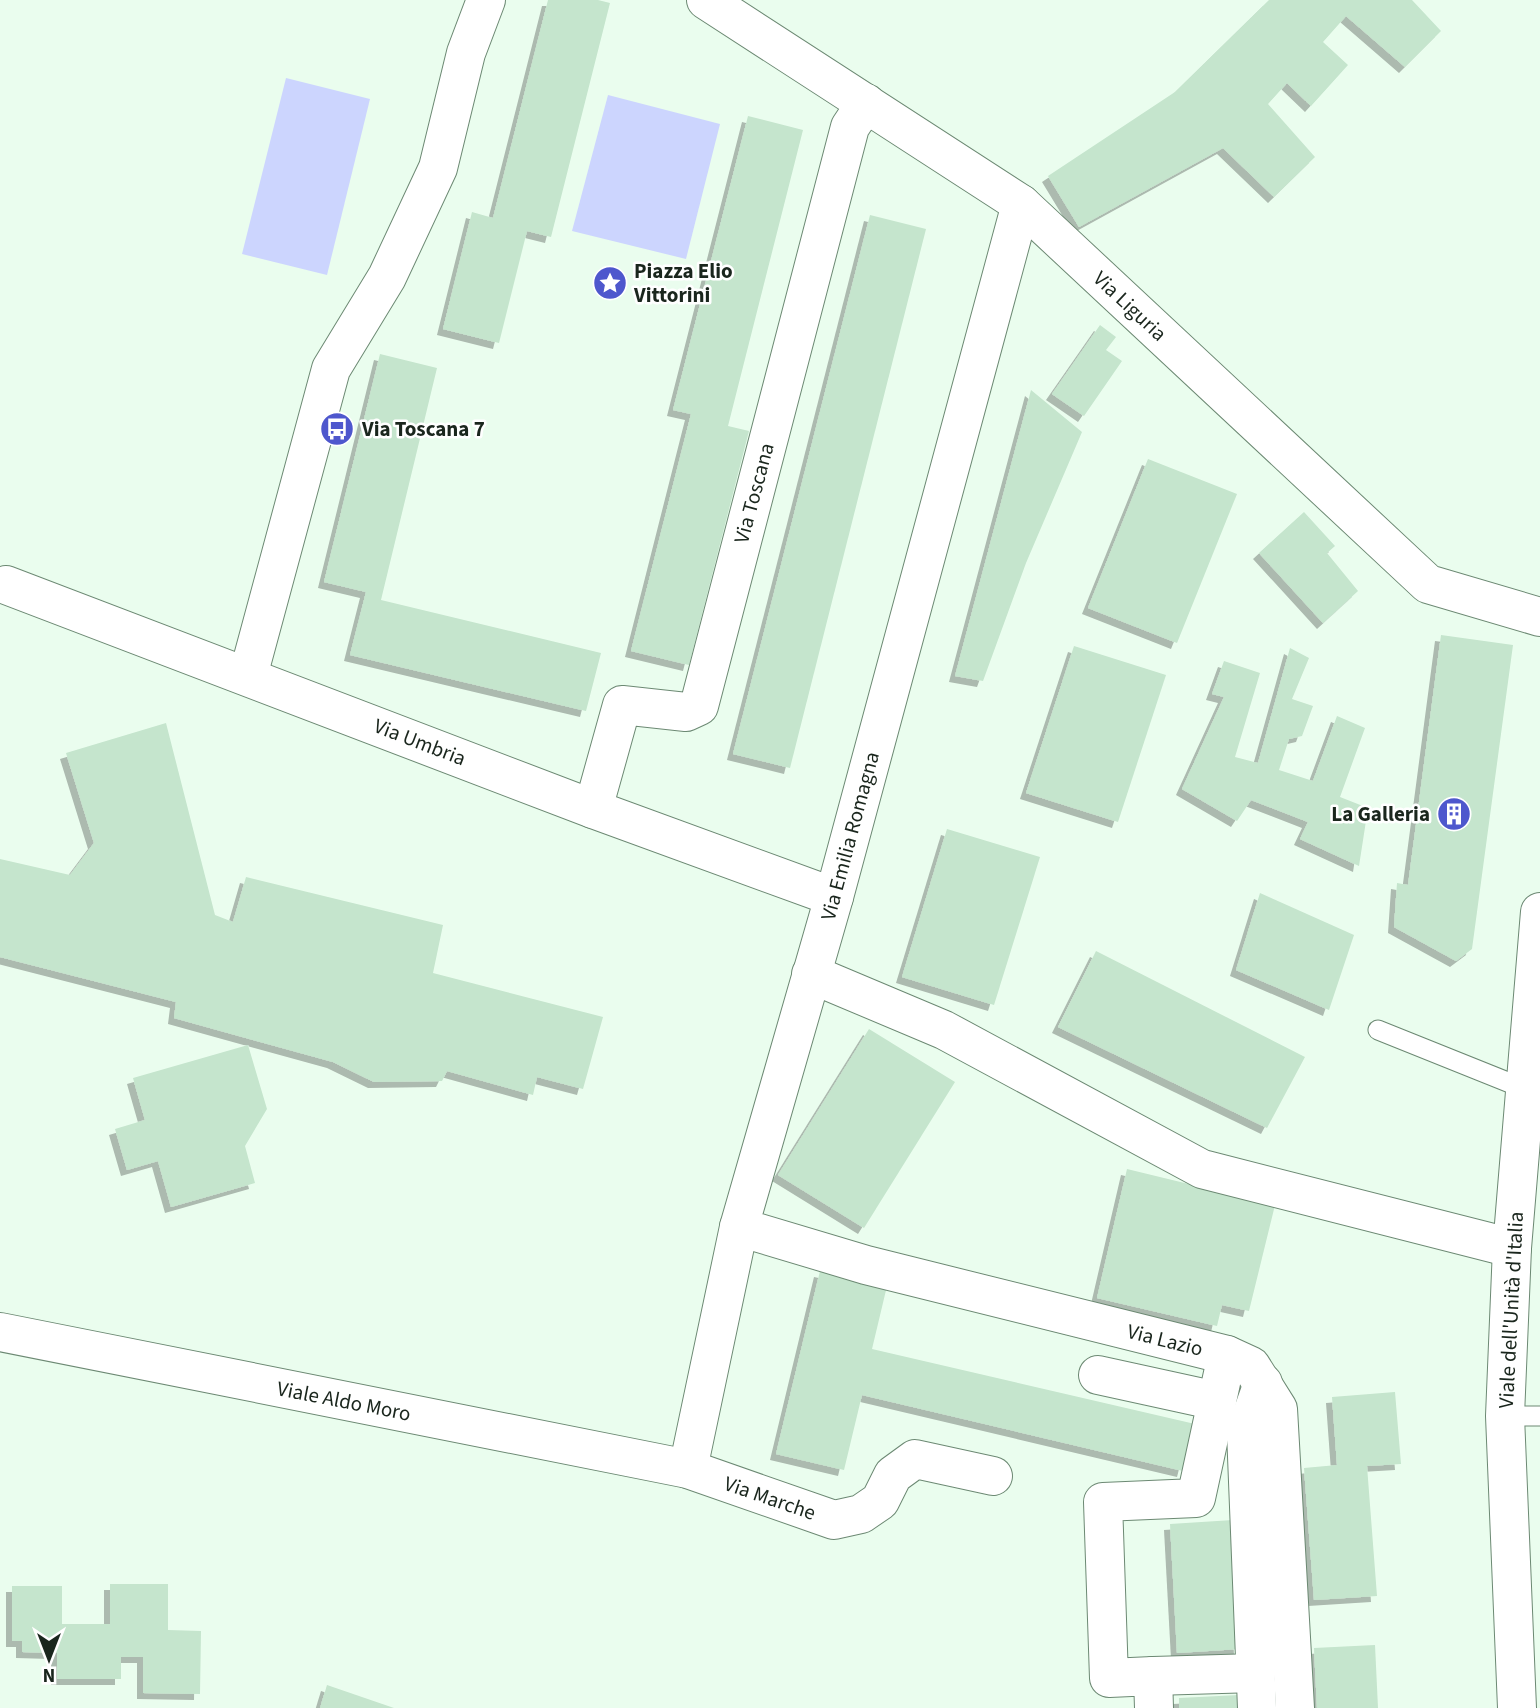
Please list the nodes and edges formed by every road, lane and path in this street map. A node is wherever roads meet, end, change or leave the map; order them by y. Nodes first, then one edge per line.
1 (486, 0) edge
2 (706, 0) edge
3 (866, 103) junction
4 (1021, 204) junction
5 (6, 585) dead end
6 (1540, 617) edge
7 (248, 676) junction
8 (593, 810) junction
9 (834, 897) junction
10 (1540, 912) edge
11 (811, 974) junction
12 (1378, 1030) dead end
13 (1525, 1089) junction
14 (739, 1227) junction
15 (1512, 1248) junction
16 (0, 1332) edge
17 (1227, 1355) junction
18 (1098, 1375) dead end
19 (1263, 1382) junction
20 (1217, 1401) junction
21 (1523, 1416) edge
22 (688, 1469) junction
23 (993, 1476) dead end
24 (1256, 1690) edge
25 (1153, 1692) edge
26 (1525, 1704) edge
27 (1295, 1708) edge

1 - 7 street
2 - 3 street, Via Liguria
3 - 4 street, Via Liguria
3 - 8 street, Via Toscana
4 - 6 street, Via Liguria
4 - 9 street, Via Emilia Romagna
5 - 7 street, Via Umbria
7 - 8 street, Via Umbria
8 - 9 street, Via Umbria
9 - 11 street, Via Emilia Romagna
10 - 13 street, Viale dell'Unità d'Italia
11 - 14 street, Via Emilia Romagna
11 - 15 street
12 - 13 lane
13 - 15 street, Viale dell'Unità d'Italia
14 - 17 street, Via Lazio
14 - 22 street, Via Emilia Romagna
15 - 21 street, Viale dell'Unità d'Italia
16 - 22 street, Viale Aldo Moro
17 - 19 street, Via Lazio
17 - 20 street
18 - 20 street
19 - 24 street
19 - 27 street, Via Lazio
20 - 25 street
21 - 26 street, Viale dell'Unità d'Italia
22 - 23 street, Via Marche
24 - 25 street

